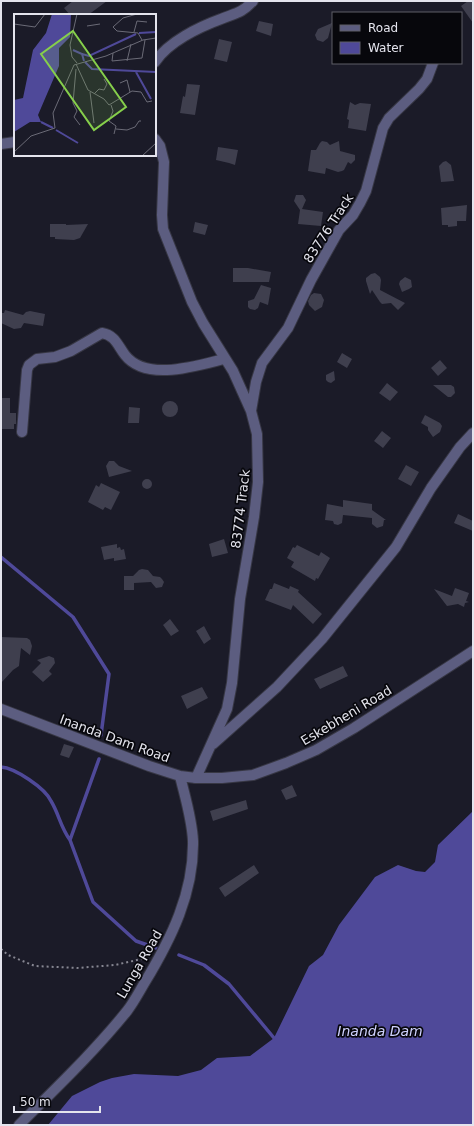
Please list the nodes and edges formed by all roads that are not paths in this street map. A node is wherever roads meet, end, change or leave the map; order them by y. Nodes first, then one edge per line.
1 (253, 1) edge
2 (156, 61) edge
3 (433, 64) edge
4 (156, 140) edge
5 (14, 142) edge
6 (1, 144) edge
7 (224, 359) junction
8 (251, 411) junction
9 (22, 432) dead end
10 (473, 433) edge
11 (473, 651) edge
12 (1, 709) edge
13 (210, 747) junction
14 (180, 776) junction
15 (196, 778) junction
16 (222, 778) joint
17 (19, 1125) edge

1 - 2 street
3 - 8 street, 83776 Track
4 - 7 street, 83774 Track
5 - 6 street
7 - 8 street, 83774 Track
7 - 9 street
8 - 13 street, 83774 Track
10 - 13 street
11 - 16 street, Eskebheni Road
12 - 14 street, Inanda Dam Road
13 - 15 street, 83774 Track
14 - 15 street, Inanda Dam Road
14 - 17 street, Lunga Road
15 - 16 street, Inanda Dam Road

